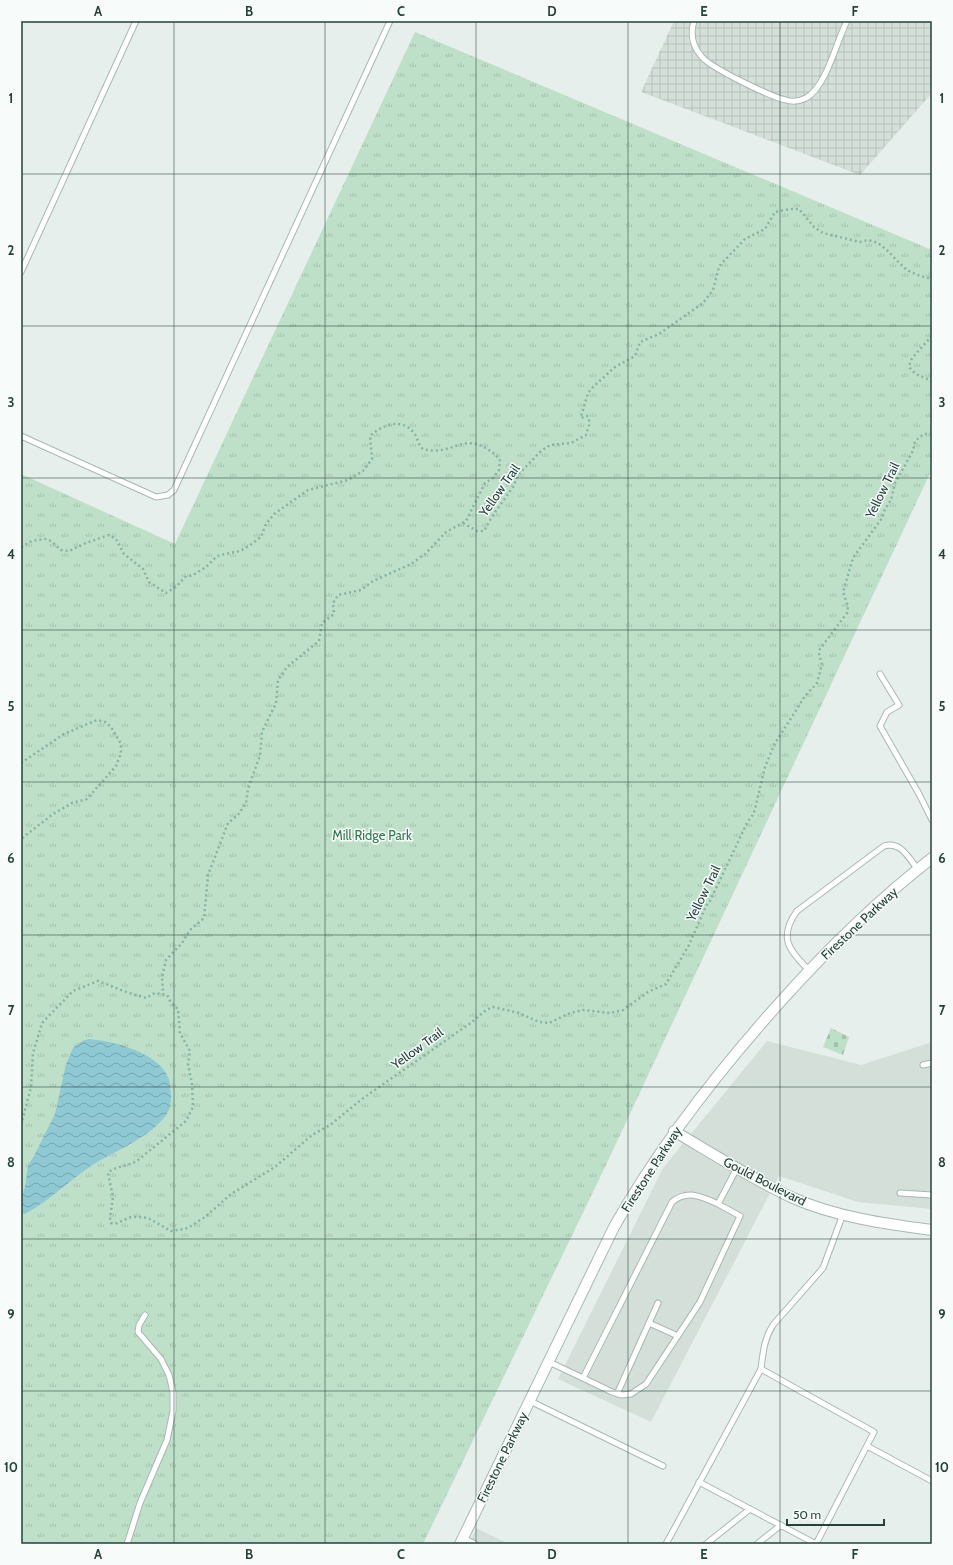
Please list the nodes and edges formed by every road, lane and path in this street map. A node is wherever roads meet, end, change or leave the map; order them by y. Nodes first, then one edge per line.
1 (136, 21) edge
2 (390, 21) edge
3 (694, 21) edge
4 (847, 21) edge
5 (21, 272) edge
6 (932, 279) edge
7 (932, 336) edge
8 (932, 380) edge
9 (932, 433) edge
10 (21, 436) edge
11 (463, 523) junction
12 (21, 547) edge
13 (880, 674) dead end
14 (21, 763) edge
15 (932, 820) edge
16 (21, 839) edge
17 (932, 858) edge
18 (918, 870) junction
19 (809, 970) junction
20 (163, 993) junction
21 (932, 1063) edge
22 (923, 1065) dead end
23 (21, 1125) edge
24 (674, 1131) junction
25 (737, 1168) junction
26 (900, 1193) dead end
27 (932, 1196) edge
28 (718, 1204) junction
29 (843, 1214) junction
30 (932, 1230) edge
31 (658, 1303) dead end
32 (145, 1315) dead end
33 (649, 1323) junction
34 (678, 1336) junction
35 (549, 1362) junction
36 (761, 1369) junction
37 (583, 1378) junction
38 (617, 1394) junction
39 (530, 1401) junction
40 (867, 1446) junction
41 (663, 1466) dead end
42 (932, 1481) edge
43 (698, 1482) junction
44 (750, 1509) junction
45 (781, 1525) junction
46 (461, 1541) edge
47 (127, 1544) edge
48 (475, 1544) edge
49 (666, 1544) edge
50 (706, 1544) edge
51 (757, 1544) edge

1 - 5 lane
2 - 10 lane
3 - 4 lane
6 - 11 path, Yellow Trail
7 - 8 path
9 - 20 path, Yellow Trail
11 - 12 path, Yellow Trail
11 - 20 path
13 - 15 lane
14 - 16 path
17 - 18 street, Firestone Parkway
18 - 19 street, Firestone Parkway
18 - 19 lane
19 - 24 street, Firestone Parkway
20 - 23 path
21 - 22 lane
24 - 25 street, Gould Boulevard
24 - 35 street, Firestone Parkway
25 - 28 lane
25 - 29 street, Gould Boulevard
26 - 27 lane
28 - 34 lane
28 - 37 lane
29 - 30 street, Gould Boulevard
29 - 36 lane
31 - 33 lane
32 - 47 lane
33 - 34 lane
33 - 38 lane
34 - 38 lane
35 - 37 lane
35 - 39 street, Firestone Parkway
36 - 40 lane
36 - 43 lane
37 - 38 lane
39 - 41 lane
39 - 46 street, Firestone Parkway
40 - 42 lane
40 - 45 lane
43 - 44 lane
43 - 49 lane
44 - 45 lane
44 - 50 lane
45 - 51 lane
46 - 48 lane

